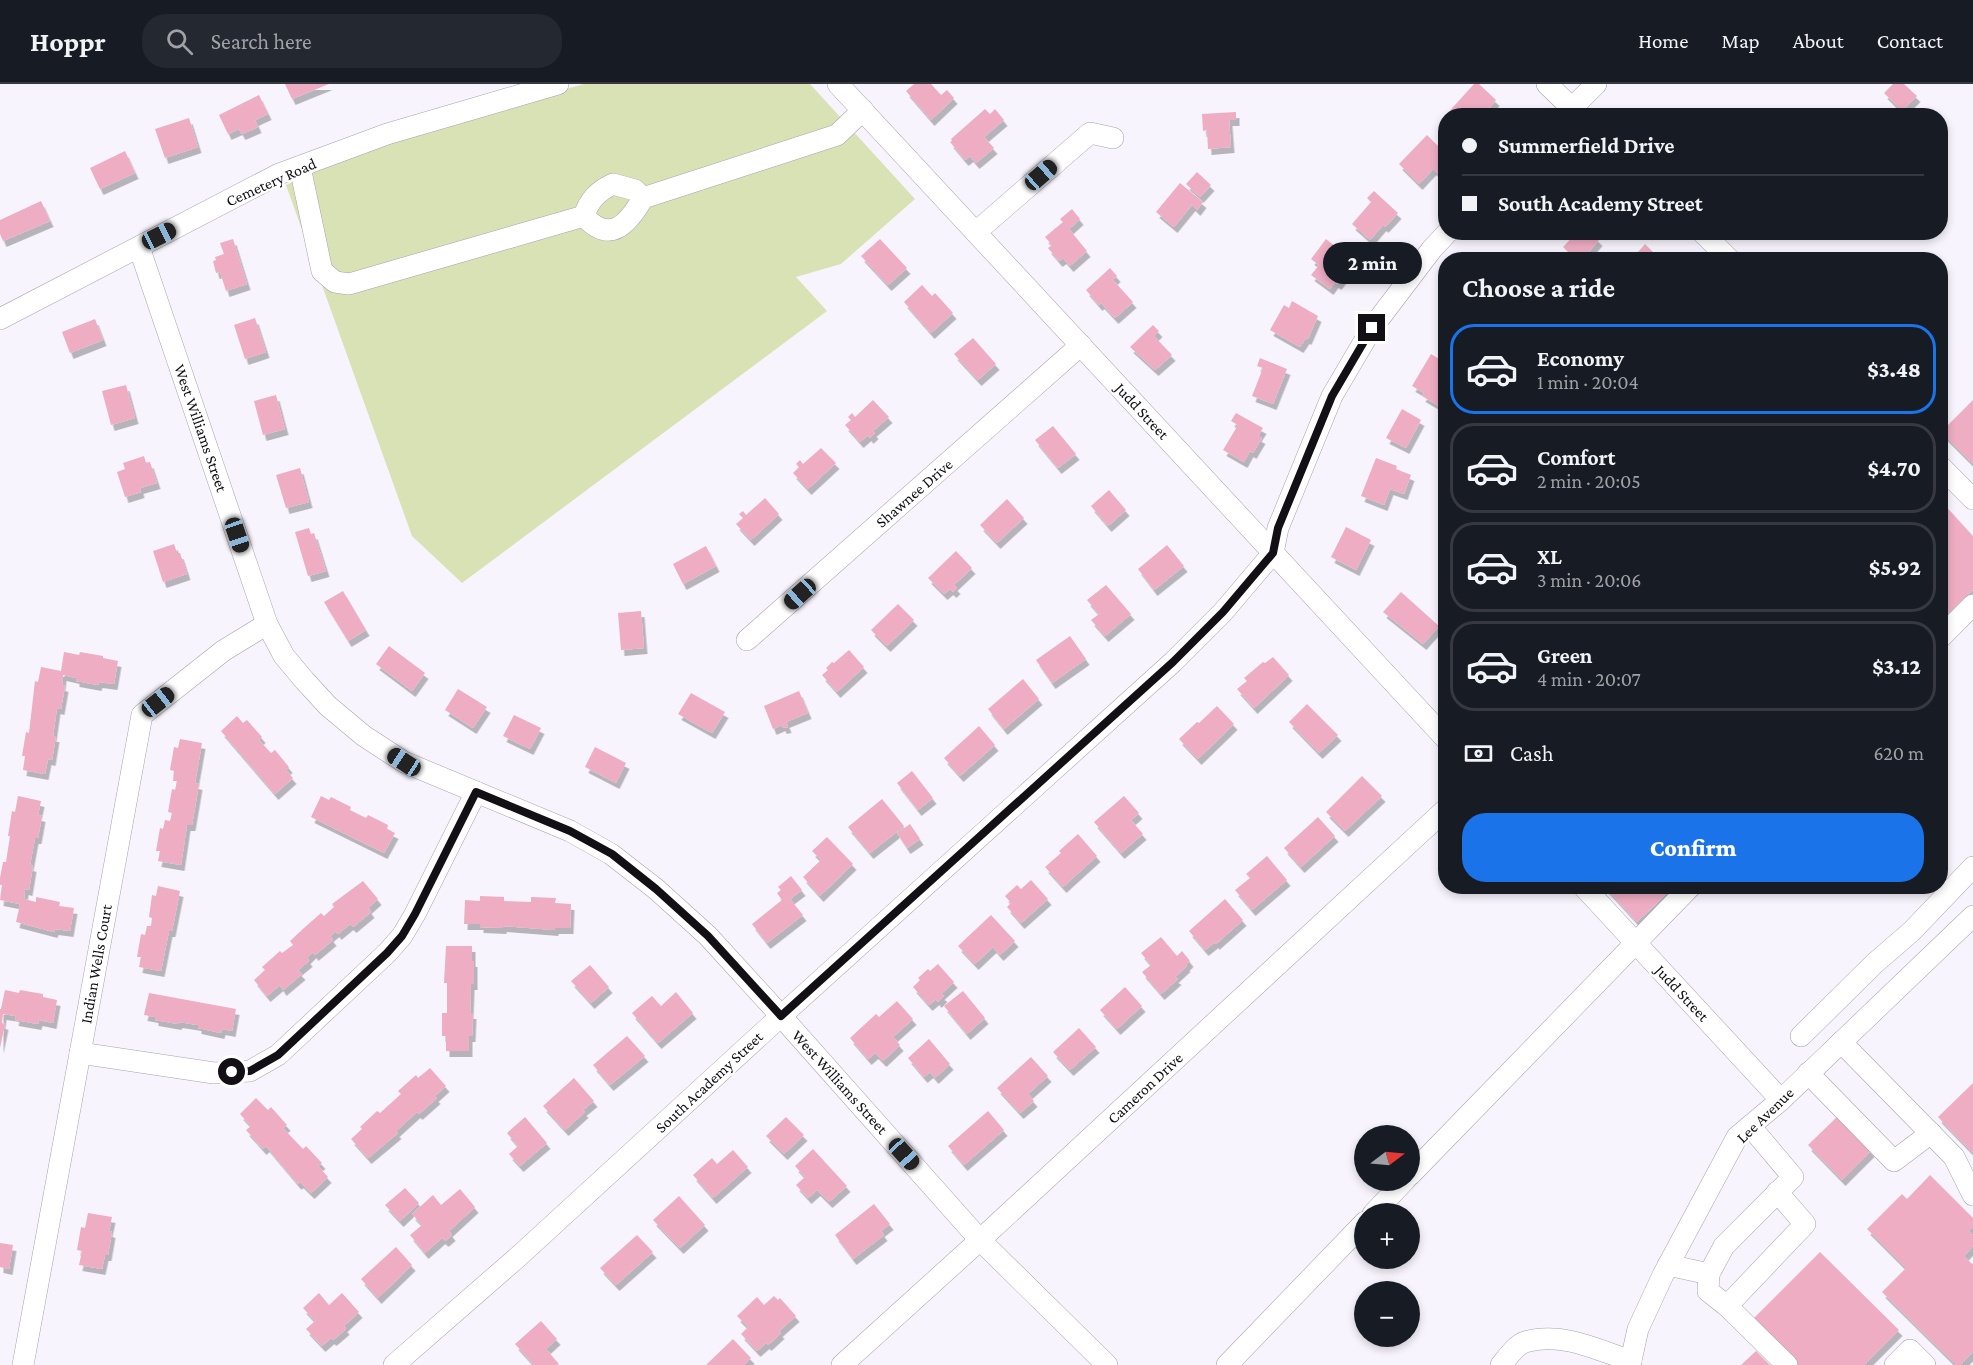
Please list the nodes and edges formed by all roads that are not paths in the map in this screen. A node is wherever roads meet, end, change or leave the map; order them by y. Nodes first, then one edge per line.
1 (558, 84) edge
2 (838, 84) edge
3 (1547, 84) edge
4 (1596, 84) edge
5 (1568, 108) edge
6 (1576, 108) edge
7 (862, 110) junction
8 (1113, 138) dead end
9 (300, 167) junction
10 (643, 198) junction
11 (584, 216) junction
12 (976, 232) junction
13 (1440, 240) edge
14 (1710, 240) edge
15 (139, 247) junction
16 (1722, 252) edge
17 (0, 319) edge
18 (1081, 345) junction
19 (1948, 474) edge
20 (1973, 499) edge
21 (1273, 553) junction
22 (1973, 605) edge
23 (267, 624) junction
24 (1948, 630) edge
25 (747, 640) dead end
26 (1438, 730) edge
27 (476, 792) junction
28 (1438, 815) edge
29 (1973, 867) edge
30 (1948, 893) edge
31 (1590, 894) edge
32 (1683, 894) edge
33 (1947, 894) edge
34 (1973, 915) edge
35 (1635, 942) junction
36 (781, 1016) junction
37 (1802, 1036) dead end
38 (1841, 1042) junction
39 (80, 1053) junction
40 (1809, 1073) junction
41 (1780, 1100) junction
42 (1750, 1126) junction
43 (1931, 1133) junction
44 (1420, 1165) edge
45 (1395, 1191) edge
46 (1777, 1192) junction
47 (1973, 1195) edge
48 (1383, 1203) edge
49 (1354, 1233) edge
50 (980, 1240) junction
51 (1668, 1265) junction
52 (1709, 1274) junction
53 (1726, 1306) junction
54 (1631, 1363) edge
55 (23, 1365) edge
56 (394, 1365) edge
57 (842, 1365) edge
58 (1107, 1365) edge
59 (1227, 1365) edge
60 (1501, 1365) edge
61 (1787, 1365) edge
62 (1895, 1365) edge
63 (1925, 1365) edge

1 - 9 street, Cemetery Road
2 - 7 street, Judd Street
3 - 5 street
4 - 6 street
7 - 10 street
7 - 12 street, Judd Street
8 - 12 street
9 - 11 street
9 - 15 street, Cemetery Road
10 - 11 street
10 - 11 street
12 - 18 street, Judd Street
13 - 21 street, South Academy Street
14 - 16 street
15 - 17 street, Cemetery Road
15 - 23 street, West Williams Street
18 - 21 street, Judd Street
18 - 25 street, Shawnee Drive
19 - 20 street
21 - 26 street, Judd Street
21 - 36 street, South Academy Street
22 - 24 street
23 - 27 street, West Williams Street
23 - 39 street, Indian Wells Court
27 - 36 street, West Williams Street
27 - 39 street
28 - 50 street, Cameron Drive
29 - 30 street
31 - 35 street, Judd Street
32 - 35 street
33 - 37 street
34 - 38 street, Lee Avenue
35 - 41 street, Judd Street
35 - 44 street
36 - 50 street, West Williams Street
36 - 56 street, South Academy Street
38 - 40 street, Lee Avenue
38 - 43 street
39 - 55 street, Indian Wells Court
40 - 41 street, Lee Avenue
40 - 43 street
41 - 42 street, Lee Avenue
42 - 46 street
42 - 51 street, Lee Avenue
43 - 47 street
45 - 48 street
46 - 52 street
46 - 53 street
49 - 59 street
50 - 57 street, Cameron Drive
50 - 58 street, West Williams Street
51 - 52 street
51 - 54 street, Lee Avenue
52 - 53 street
53 - 61 street
54 - 60 street
62 - 63 street

